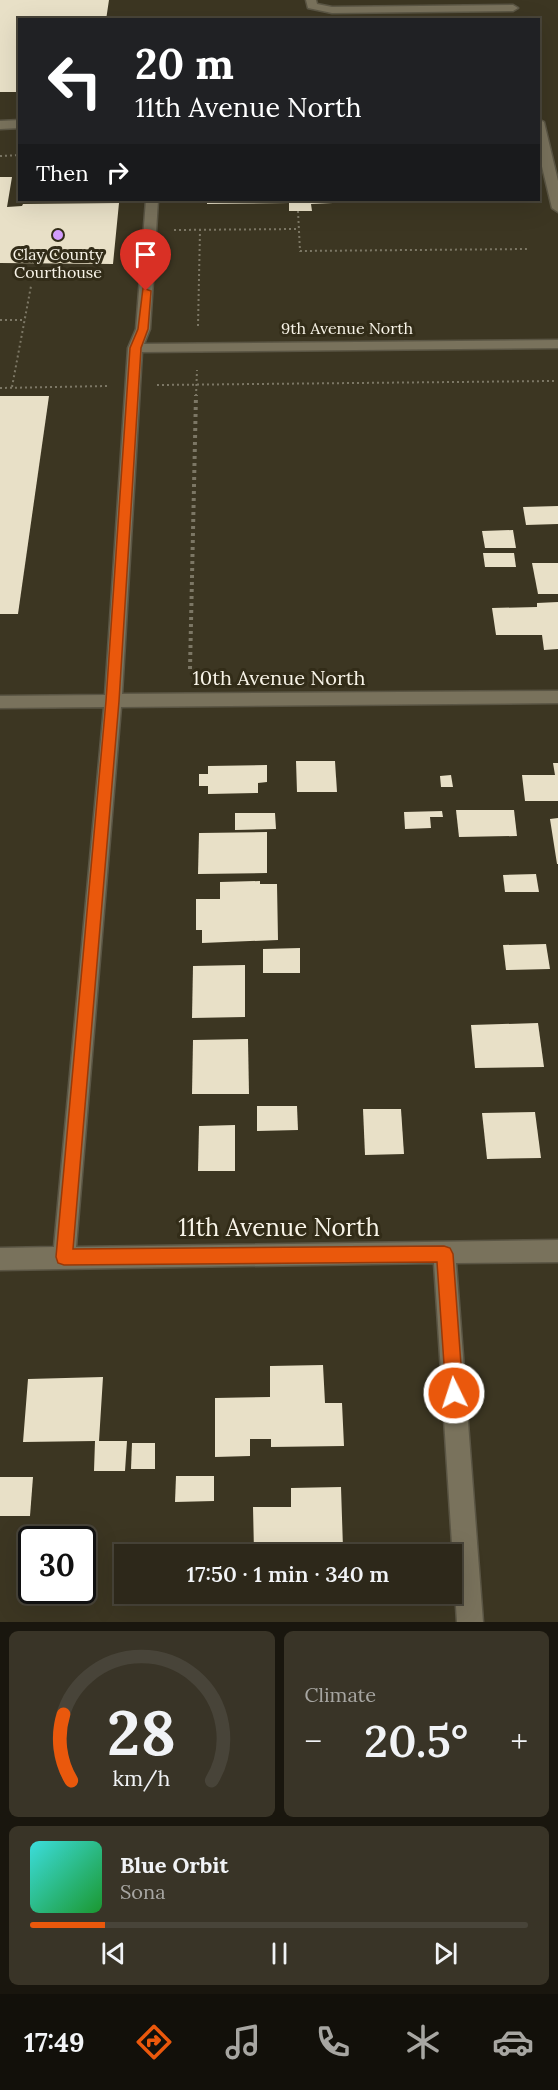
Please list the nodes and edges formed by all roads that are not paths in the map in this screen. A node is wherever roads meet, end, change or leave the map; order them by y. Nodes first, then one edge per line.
1 (311, 0) edge
2 (513, 9) edge
3 (0, 124) edge
4 (18, 124) edge
5 (540, 131) edge
6 (152, 201) edge
7 (558, 208) edge
8 (558, 344) edge
9 (135, 348) junction
10 (558, 697) edge
11 (113, 701) junction
12 (0, 702) edge
13 (558, 1251) edge
14 (444, 1254) junction
15 (64, 1257) junction
16 (0, 1259) edge
17 (471, 1622) edge

1 - 2 street
3 - 4 street
5 - 7 street
6 - 9 street
8 - 9 street, 9th Avenue North
9 - 11 street
10 - 11 street, 10th Avenue North
11 - 12 street, 10th Avenue North
11 - 15 street
13 - 14 street, 11th Avenue North
14 - 15 street, 11th Avenue North
14 - 17 street
15 - 16 street, 11th Avenue North

